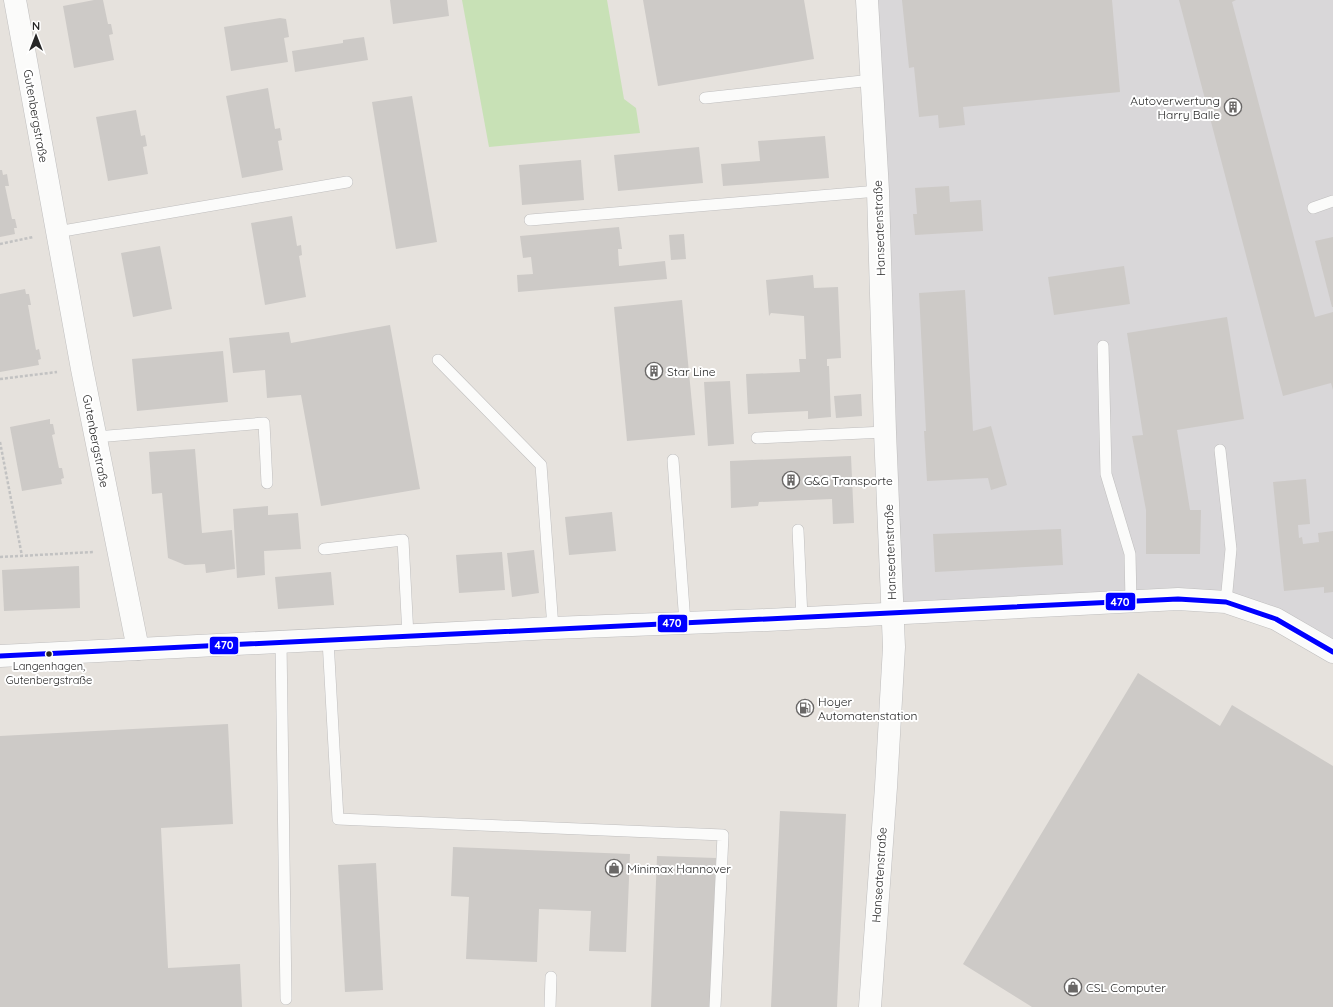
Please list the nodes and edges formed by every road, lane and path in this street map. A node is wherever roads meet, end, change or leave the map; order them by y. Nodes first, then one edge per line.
1 (15, 0) edge
2 (867, 0) edge
3 (872, 80) junction
4 (705, 98) dead end
5 (347, 182) dead end
6 (878, 191) junction
7 (1333, 201) edge
8 (1314, 208) dead end
9 (530, 220) dead end
10 (58, 232) junction
11 (0, 244) edge
12 (1102, 346) dead end
13 (438, 360) dead end
14 (82, 369) junction
15 (0, 379) edge
16 (885, 432) junction
17 (96, 437) junction
18 (757, 438) dead end
19 (0, 442) edge
20 (1220, 450) dead end
21 (672, 460) dead end
22 (267, 483) dead end
23 (798, 530) dead end
24 (324, 549) dead end
25 (119, 551) junction
26 (22, 556) junction
27 (0, 557) edge
28 (1131, 601) junction
29 (1226, 602) junction
30 (893, 614) junction
31 (802, 618) junction
32 (685, 623) junction
33 (553, 628) junction
34 (408, 636) junction
35 (328, 640) junction
36 (281, 642) junction
37 (138, 649) junction
38 (1333, 652) edge
39 (0, 656) edge
40 (551, 977) dead end
41 (286, 999) dead end
42 (550, 1007) edge
43 (715, 1007) edge
44 (870, 1007) edge

1 - 10 street, Gutenbergstraße
2 - 3 street, Hanseatenstraße
3 - 4 lane
3 - 6 street, Hanseatenstraße
5 - 10 lane
6 - 9 lane
6 - 16 street, Hanseatenstraße
7 - 8 lane
10 - 11 path
10 - 14 street, Gutenbergstraße
12 - 28 lane
13 - 33 lane
14 - 15 path
14 - 17 street, Gutenbergstraße
16 - 18 lane
16 - 30 street, Hanseatenstraße
17 - 22 lane
17 - 25 street, Gutenbergstraße
19 - 26 path
20 - 29 lane
21 - 32 lane
23 - 31 lane
24 - 34 lane
25 - 26 path
25 - 37 street, Gutenbergstraße
26 - 27 path
28 - 29 street
28 - 30 street
29 - 38 street
30 - 31 street
30 - 44 street, Hanseatenstraße
31 - 32 street
32 - 33 street
33 - 34 street
34 - 35 street
35 - 36 street
35 - 43 lane
36 - 37 street
36 - 41 lane
37 - 39 street
40 - 42 lane

